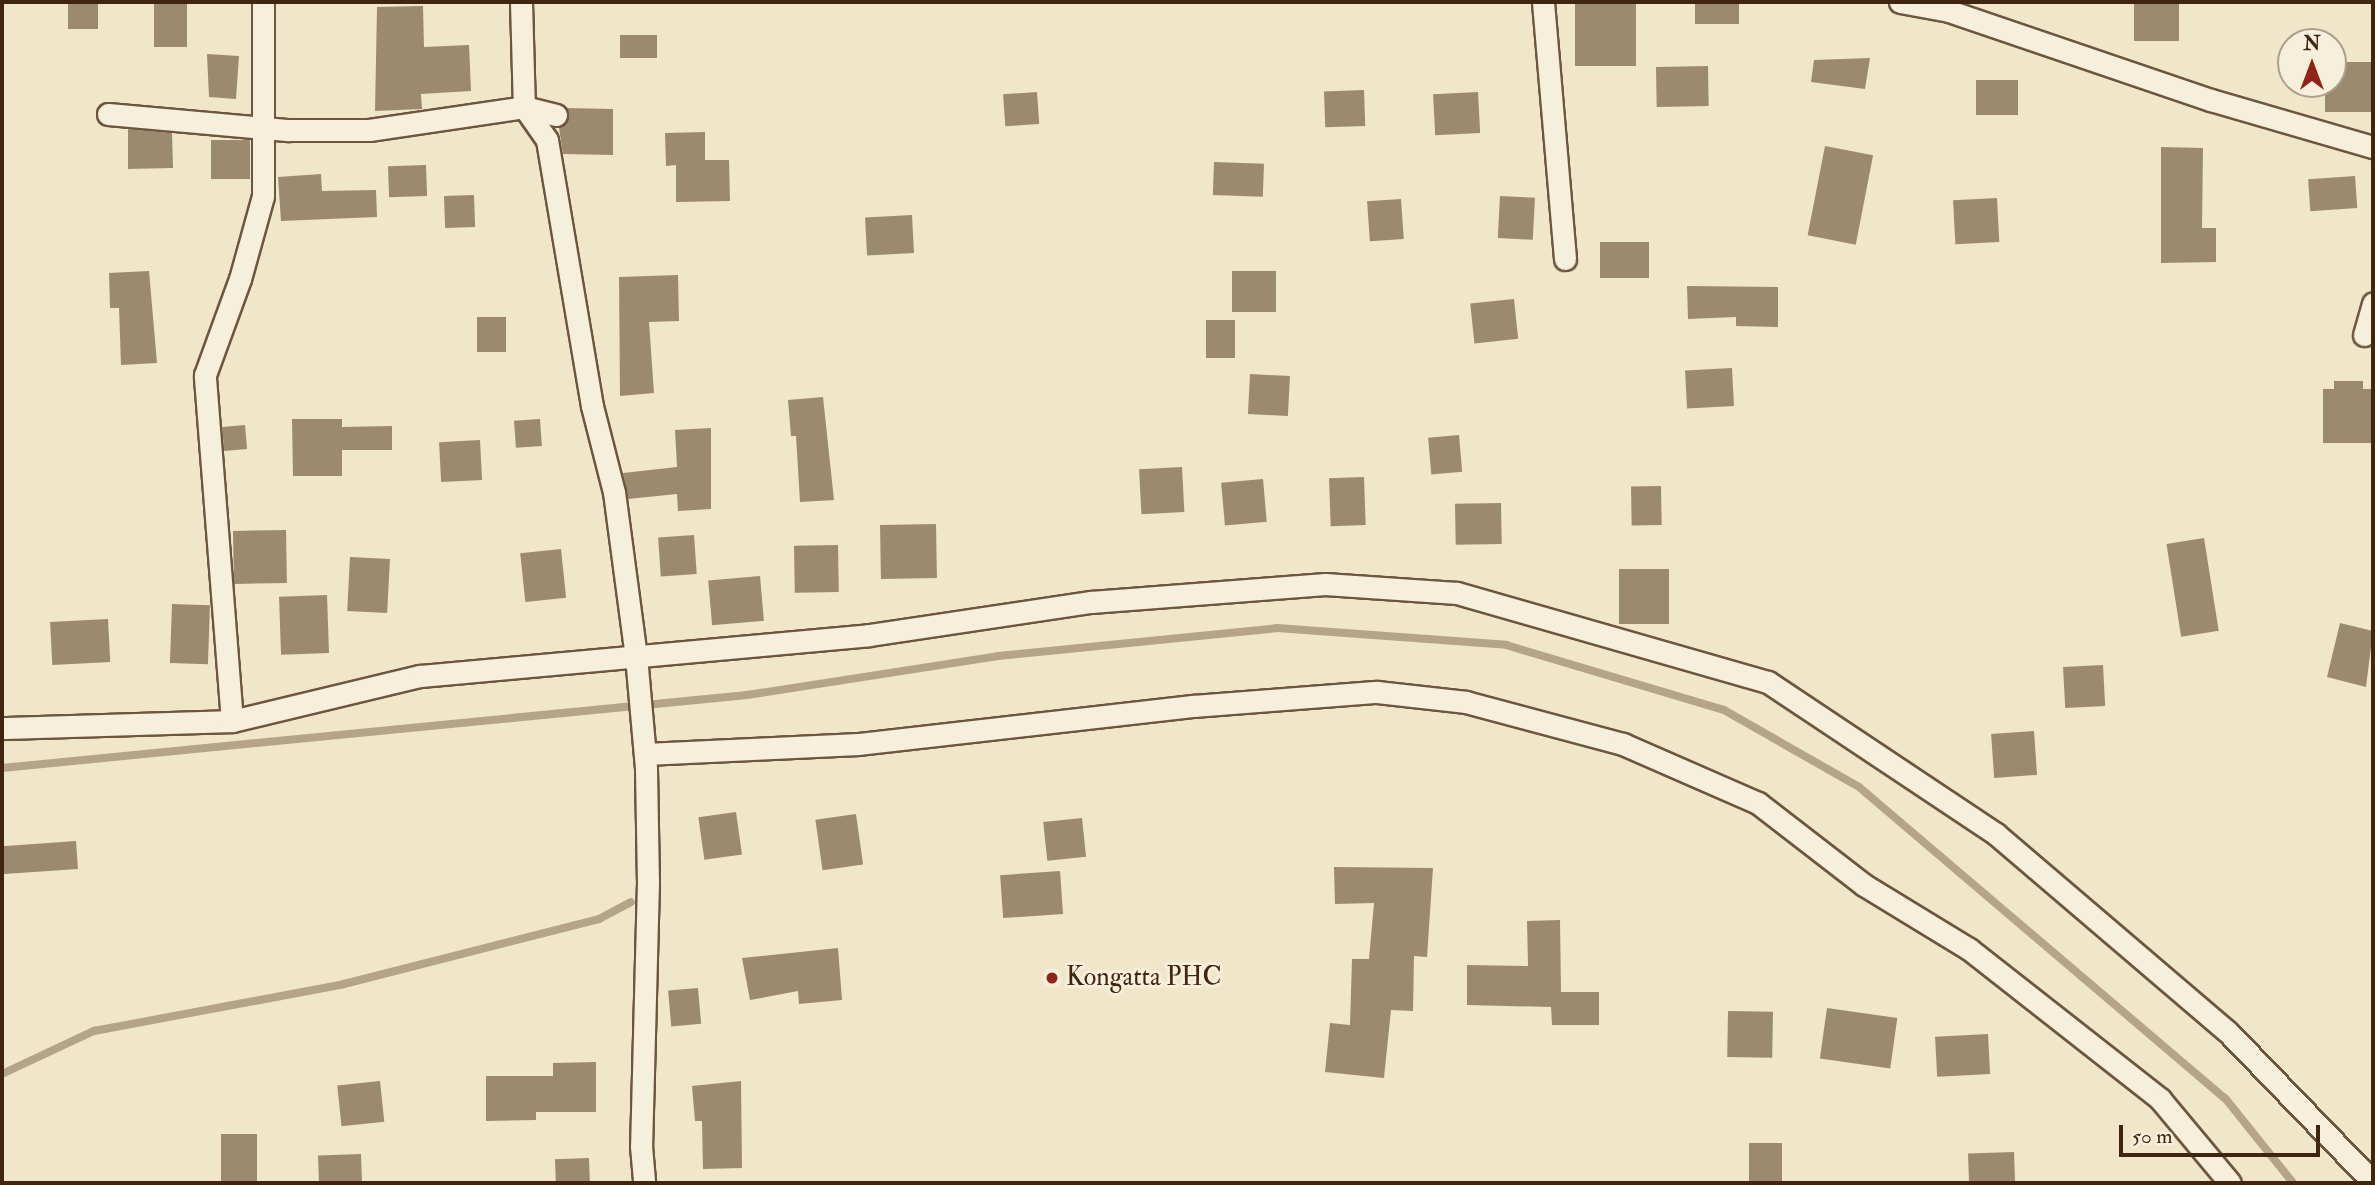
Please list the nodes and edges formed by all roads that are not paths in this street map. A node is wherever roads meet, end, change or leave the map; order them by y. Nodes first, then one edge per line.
1 (263, 2) edge
2 (521, 2) edge
3 (1543, 2) edge
4 (1900, 2) edge
5 (524, 107) junction
6 (108, 114) dead end
7 (556, 115) dead end
8 (266, 127) junction
9 (2373, 147) edge
10 (1565, 259) dead end
11 (2373, 303) edge
12 (2364, 335) dead end
13 (636, 656) junction
14 (232, 721) junction
15 (2, 728) edge
16 (645, 754) junction
17 (2373, 1182) edge
18 (644, 1183) edge
19 (2230, 1183) edge

1 - 8 street
2 - 5 street
3 - 10 street
4 - 9 street
5 - 7 street
5 - 8 street
5 - 13 street
6 - 8 street
8 - 14 street
11 - 12 street
13 - 14 street
13 - 16 street
13 - 17 street
14 - 15 street
16 - 18 street
16 - 19 street

